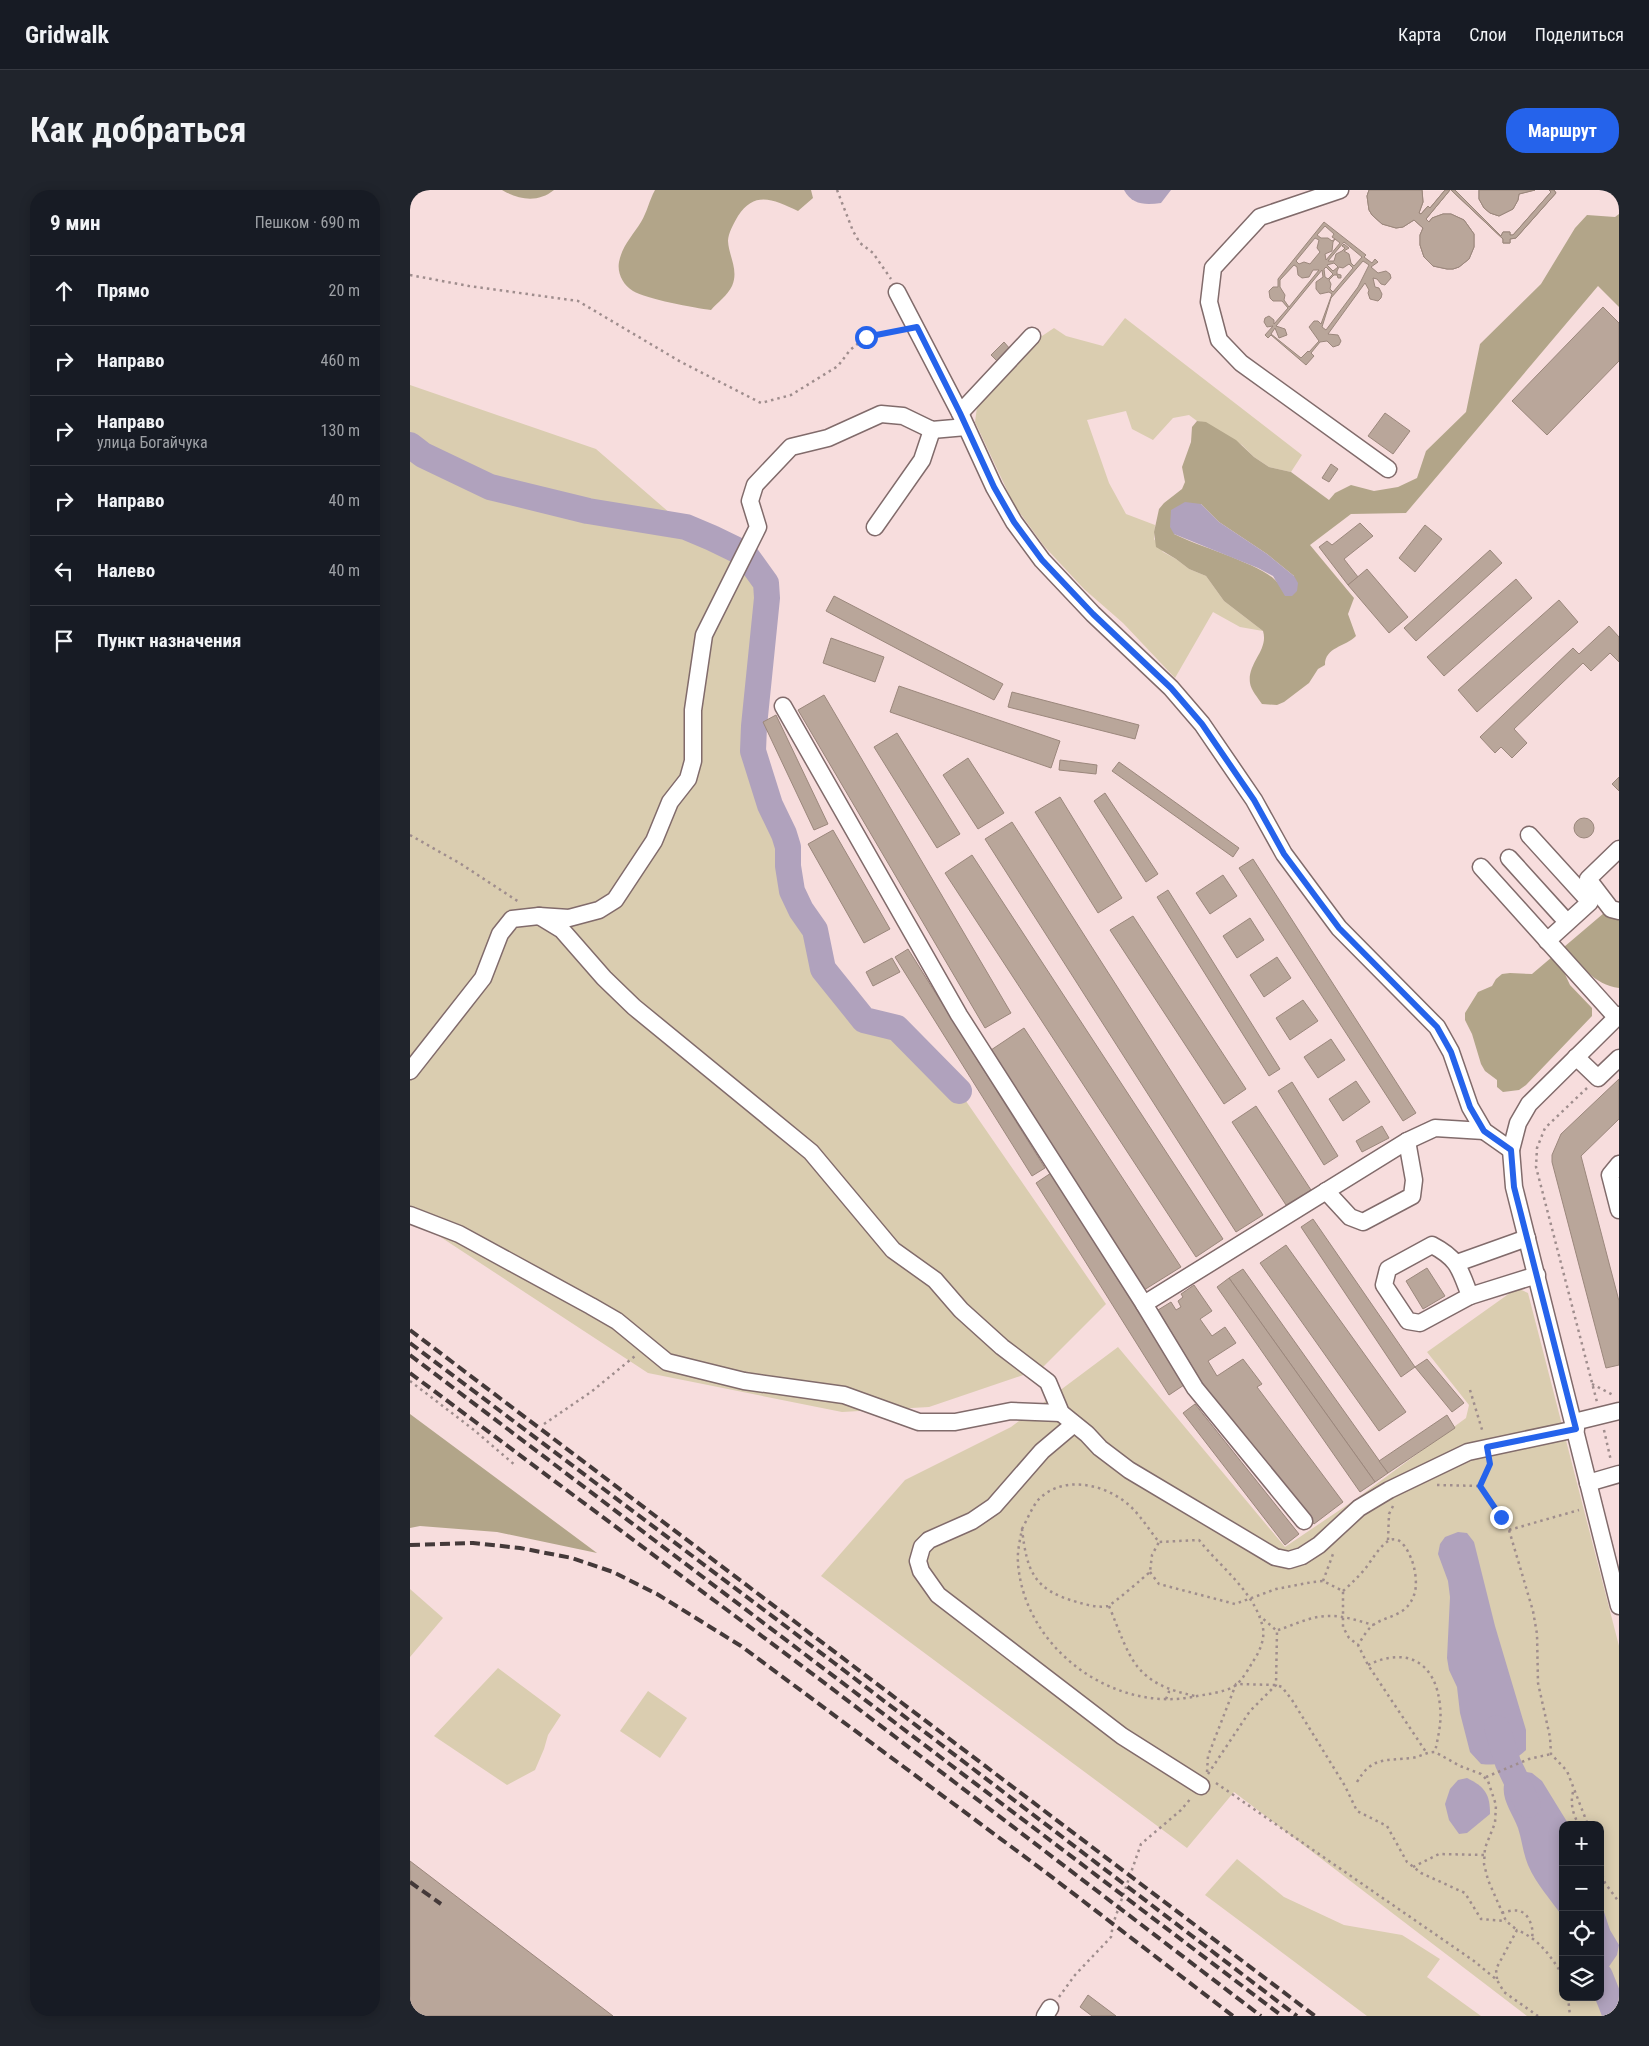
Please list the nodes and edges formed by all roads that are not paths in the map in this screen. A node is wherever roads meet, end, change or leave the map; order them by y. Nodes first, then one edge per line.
1 (1340, 190) edge
2 (897, 292) road end
3 (1032, 336) dead end
4 (963, 420) junction
5 (932, 430) junction
6 (1388, 468) dead end
7 (875, 527) dead end
8 (783, 706) dead end
9 (1529, 835) dead end
10 (1619, 850) edge
11 (1509, 858) dead end
12 (1481, 867) dead end
13 (1619, 911) edge
14 (539, 916) junction
15 (1567, 922) junction
16 (1547, 941) junction
17 (1618, 1016) edge
18 (1576, 1057) junction
19 (1619, 1058) edge
20 (410, 1071) edge
21 (1484, 1131) junction
22 (1407, 1141) junction
23 (1511, 1150) junction
24 (1619, 1164) edge
25 (1326, 1191) junction
26 (1619, 1210) edge
27 (410, 1215) edge
28 (1527, 1238) junction
29 (1457, 1263) junction
30 (1537, 1275) junction
31 (1470, 1296) junction
32 (1144, 1304) junction
33 (1619, 1410) edge
34 (1061, 1413) junction
35 (1074, 1424) junction
36 (1575, 1426) junction
37 (1617, 1475) edge
38 (1588, 1483) junction
39 (1304, 1521) dead end
40 (1619, 1606) edge
41 (1204, 1781) road end

1 - 6 street
2 - 4 street
3 - 4 street
4 - 5 street
4 - 21 street
5 - 7 street
5 - 14 street
8 - 32 street
9 - 15 street
10 - 13 street
11 - 15 street
12 - 16 street
14 - 20 street
14 - 34 street
15 - 16 street
16 - 17 street
17 - 18 street
18 - 19 street
18 - 23 street
21 - 22 street
21 - 23 street
22 - 25 street
22 - 25 street
23 - 28 street
24 - 26 street
25 - 32 street
27 - 34 street
28 - 29 street
28 - 30 street
29 - 31 street
29 - 31 street
30 - 31 street
30 - 36 street
32 - 39 street
33 - 36 street
34 - 35 street
35 - 36 street
35 - 41 street
36 - 38 street
37 - 38 street
38 - 40 street

